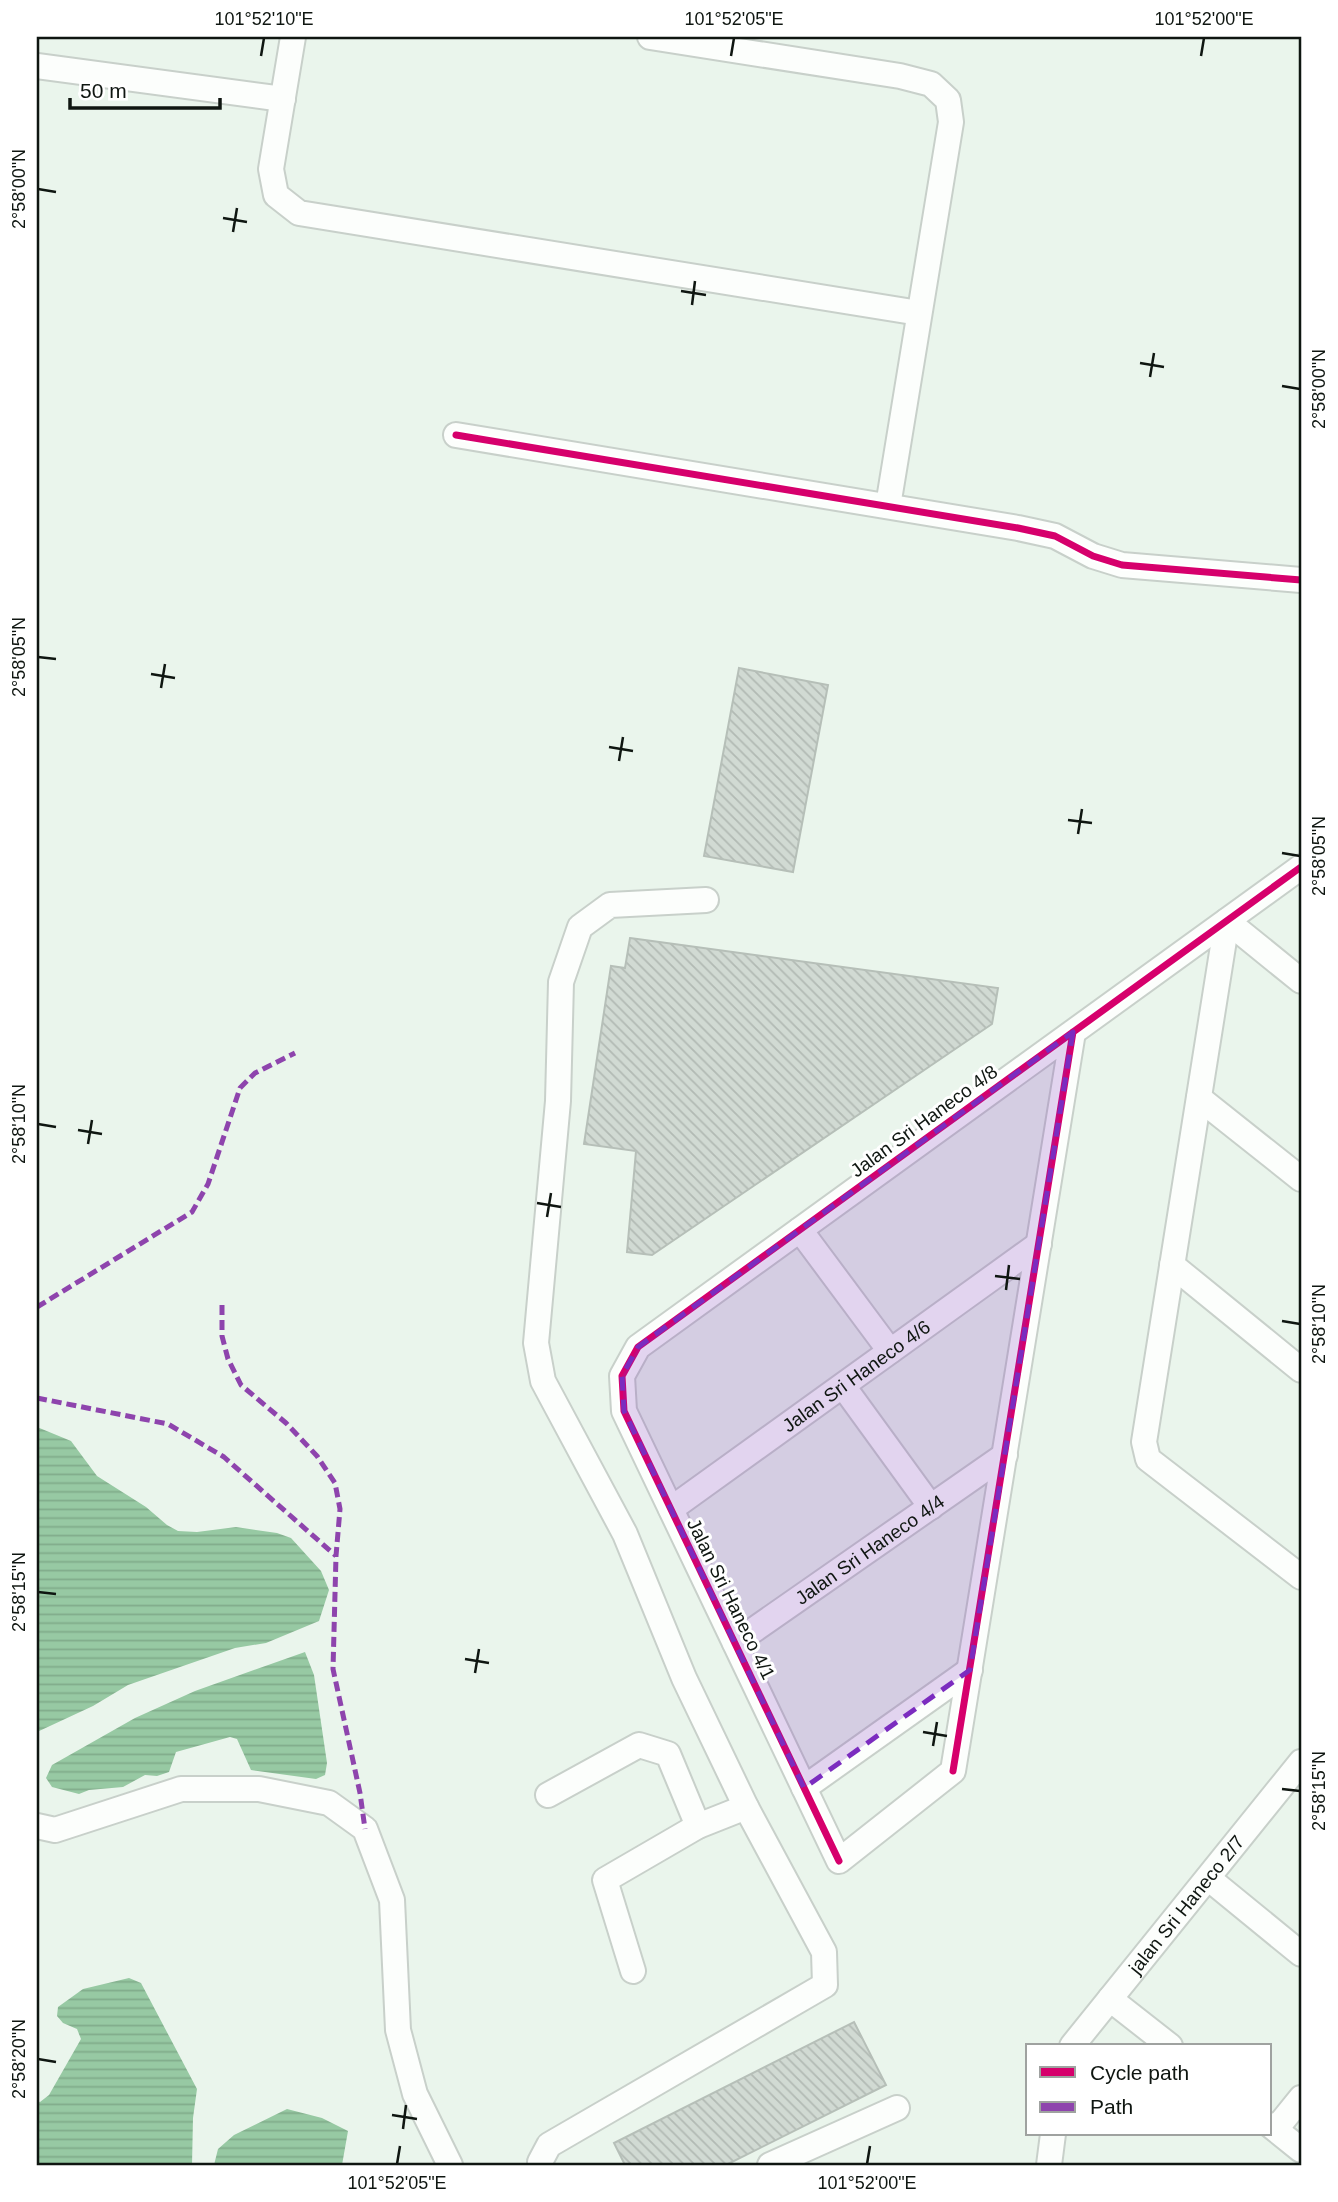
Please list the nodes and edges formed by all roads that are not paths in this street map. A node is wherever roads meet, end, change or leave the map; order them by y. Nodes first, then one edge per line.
1 (293, 37) edge
2 (650, 37) edge
3 (37, 66) edge
4 (283, 99) junction
5 (919, 313) junction
6 (456, 435) dead end
7 (888, 506) junction
8 (1301, 580) edge
9 (1301, 867) edge
10 (706, 900) dead end
11 (1227, 921) junction
12 (1301, 981) edge
13 (1073, 1032) junction
14 (1199, 1098) junction
15 (1301, 1179) edge
16 (800, 1230) junction
17 (1039, 1244) junction
18 (1172, 1265) junction
19 (638, 1347) joint
20 (890, 1351) junction
21 (1298, 1361) edge
22 (843, 1386) junction
23 (1005, 1455) junction
24 (931, 1507) junction
25 (671, 1509) junction
26 (1301, 1577) edge
27 (735, 1643) junction
28 (970, 1670) junction
29 (1300, 1766) edge
30 (804, 1788) junction
31 (548, 1795) dead end
32 (746, 1807) junction
33 (37, 1826) edge
34 (698, 1826) junction
35 (1208, 1878) junction
36 (1301, 1954) edge
37 (633, 1971) dead end
38 (1110, 1999) junction
39 (1074, 2044) edge
40 (1167, 2044) edge
41 (1301, 2098) edge
42 (897, 2108) dead end
43 (1273, 2127) edge
44 (1054, 2136) edge
45 (1301, 2150) edge
46 (450, 2165) edge
47 (541, 2165) edge
48 (770, 2165) edge
49 (1049, 2165) edge

1 - 4 street
2 - 5 street
3 - 4 street
4 - 5 street
5 - 7 street
6 - 7 street
7 - 8 street
9 - 11 street, Jalan Sri Haneco 4/8
10 - 32 street
11 - 12 street
11 - 13 street, Jalan Sri Haneco 4/8
11 - 14 street
13 - 16 street, Jalan Sri Haneco 4/8
13 - 17 street
14 - 15 street
14 - 18 street
16 - 19 street, Jalan Sri Haneco 4/8
16 - 20 street
17 - 20 street, Jalan Sri Haneco 4/6
17 - 23 street
18 - 21 street
18 - 26 street
19 - 25 street, Jalan Sri Haneco 4/1
20 - 22 street, Jalan Sri Haneco 4/6
22 - 24 street
22 - 25 street, Jalan Sri Haneco 4/6
23 - 24 street, Jalan Sri Haneco 4/4
23 - 28 street
24 - 27 street, Jalan Sri Haneco 4/4
25 - 27 street, Jalan Sri Haneco 4/1
27 - 30 street, Jalan Sri Haneco 4/1
28 - 30 street
28 - 30 street, Jalan Sri Haneco 4/1
29 - 35 street, jalan Sri Haneco 2/7
31 - 34 street
32 - 34 street
32 - 47 street
33 - 46 street
34 - 37 street
35 - 36 street
35 - 38 street, jalan Sri Haneco 2/7
38 - 39 street, jalan Sri Haneco 2/7
38 - 40 street
41 - 43 street
42 - 48 street
43 - 45 street
44 - 49 street

